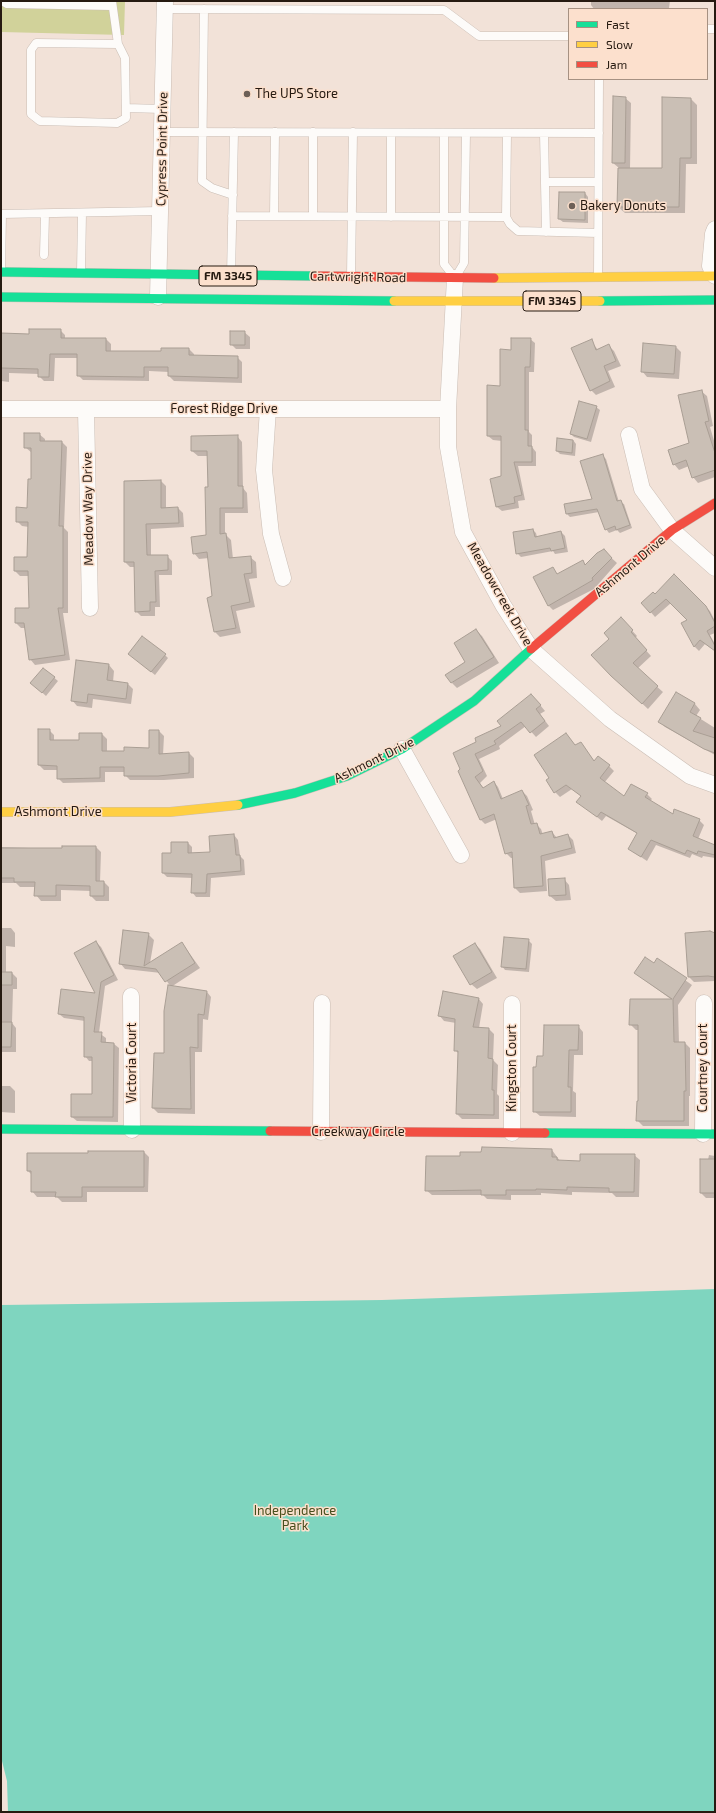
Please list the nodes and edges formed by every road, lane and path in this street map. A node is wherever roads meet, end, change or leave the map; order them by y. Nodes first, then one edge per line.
1 (2, 1) edge
2 (112, 4) edge
3 (165, 5) edge
4 (204, 9) junction
5 (568, 36) edge
6 (118, 44) junction
7 (599, 80) edge
8 (126, 108) junction
9 (162, 109) junction
10 (162, 132) junction
11 (203, 132) junction
12 (234, 132) junction
13 (275, 132) junction
14 (313, 132) junction
15 (353, 132) junction
16 (391, 133) junction
17 (444, 133) junction
18 (466, 133) junction
19 (507, 133) junction
20 (544, 133) junction
21 (598, 133) junction
22 (545, 182) junction
23 (598, 182) junction
24 (233, 195) junction
25 (160, 212) junction
26 (82, 213) junction
27 (45, 214) junction
28 (232, 216) junction
29 (274, 216) junction
30 (313, 216) junction
31 (352, 216) junction
32 (391, 217) junction
33 (444, 217) junction
34 (465, 217) junction
35 (506, 217) junction
36 (715, 229) edge
37 (546, 232) junction
38 (598, 233) junction
39 (44, 254) dead end
40 (1, 272) edge
41 (81, 274) junction
42 (159, 275) junction
43 (231, 276) junction
44 (598, 276) junction
45 (715, 276) edge
46 (351, 277) junction
47 (455, 278) junction
48 (1, 297) edge
49 (158, 297) junction
50 (715, 300) edge
51 (454, 302) junction
52 (1, 409) edge
53 (268, 409) junction
54 (448, 409) junction
55 (86, 410) junction
56 (629, 435) dead end
57 (715, 503) edge
58 (672, 530) junction
59 (715, 568) edge
60 (283, 578) dead end
61 (90, 608) dead end
62 (531, 649) junction
63 (402, 749) junction
64 (715, 785) edge
65 (1, 812) edge
66 (461, 855) dead end
67 (131, 996) dead end
68 (322, 1003) dead end
69 (704, 1003) dead end
70 (512, 1004) dead end
71 (1, 1129) edge
72 (132, 1130) junction
73 (321, 1132) junction
74 (512, 1133) junction
75 (709, 1134) edge

1 - 2 lane
2 - 6 lane
3 - 4 lane
3 - 9 street, Cypress Point Drive
4 - 5 lane
4 - 11 lane
6 - 8 lane
6 - 8 lane
7 - 21 lane
8 - 9 lane
9 - 10 street, Cypress Point Drive
10 - 11 lane
10 - 25 street, Cypress Point Drive
11 - 12 lane
11 - 24 lane
12 - 13 lane
12 - 24 lane
13 - 14 lane
13 - 29 lane
14 - 15 lane
14 - 30 lane
15 - 16 lane
15 - 31 lane
16 - 17 lane
16 - 32 lane
17 - 18 lane
17 - 33 lane
18 - 19 lane
18 - 34 lane
19 - 20 lane
19 - 35 lane
20 - 21 lane
20 - 22 lane
21 - 23 lane
22 - 23 lane
22 - 37 lane
23 - 38 lane
24 - 28 lane
25 - 26 lane
25 - 42 street, Cypress Point Drive
26 - 27 lane
26 - 41 lane
27 - 39 lane
27 - 40 lane
28 - 29 lane
28 - 43 lane
29 - 30 lane
30 - 31 lane
31 - 32 lane
31 - 46 lane
32 - 33 lane
33 - 34 lane
33 - 47 lane
34 - 35 lane
34 - 47 lane
35 - 37 lane
36 - 45 street
37 - 38 lane
38 - 44 lane
40 - 41 street, Cartwright Road / FM 3345
41 - 42 street, Cartwright Road / FM 3345
42 - 43 street, Cartwright Road / FM 3345
42 - 49 street, Cypress Point Drive
43 - 46 street, Cartwright Road / FM 3345
44 - 45 street, Cartwright Road / FM 3345
44 - 47 street, Cartwright Road / FM 3345
46 - 47 street, Cartwright Road / FM 3345
47 - 51 street, Meadowcreek Drive
48 - 49 street, Cartwright Road / FM 3345
49 - 51 street, Cartwright Road / FM 3345
50 - 51 street, Cartwright Road / FM 3345
51 - 54 street, Meadowcreek Drive
52 - 55 street, Forest Ridge Drive
53 - 54 street, Forest Ridge Drive
53 - 55 street, Forest Ridge Drive
53 - 60 street
54 - 62 street, Meadowcreek Drive
55 - 61 street, Meadow Way Drive
56 - 58 street
57 - 58 street, Ashmont Drive
58 - 59 street
58 - 62 street, Ashmont Drive
62 - 63 street, Ashmont Drive
62 - 64 street, Meadowcreek Drive
63 - 65 street, Ashmont Drive
63 - 66 street
67 - 72 street, Victoria Court
68 - 73 street
69 - 75 street, Courtney Court
70 - 74 street, Kingston Court
71 - 72 street, Creekway Circle
72 - 73 street, Creekway Circle
73 - 74 street, Creekway Circle
74 - 75 street, Creekway Circle

